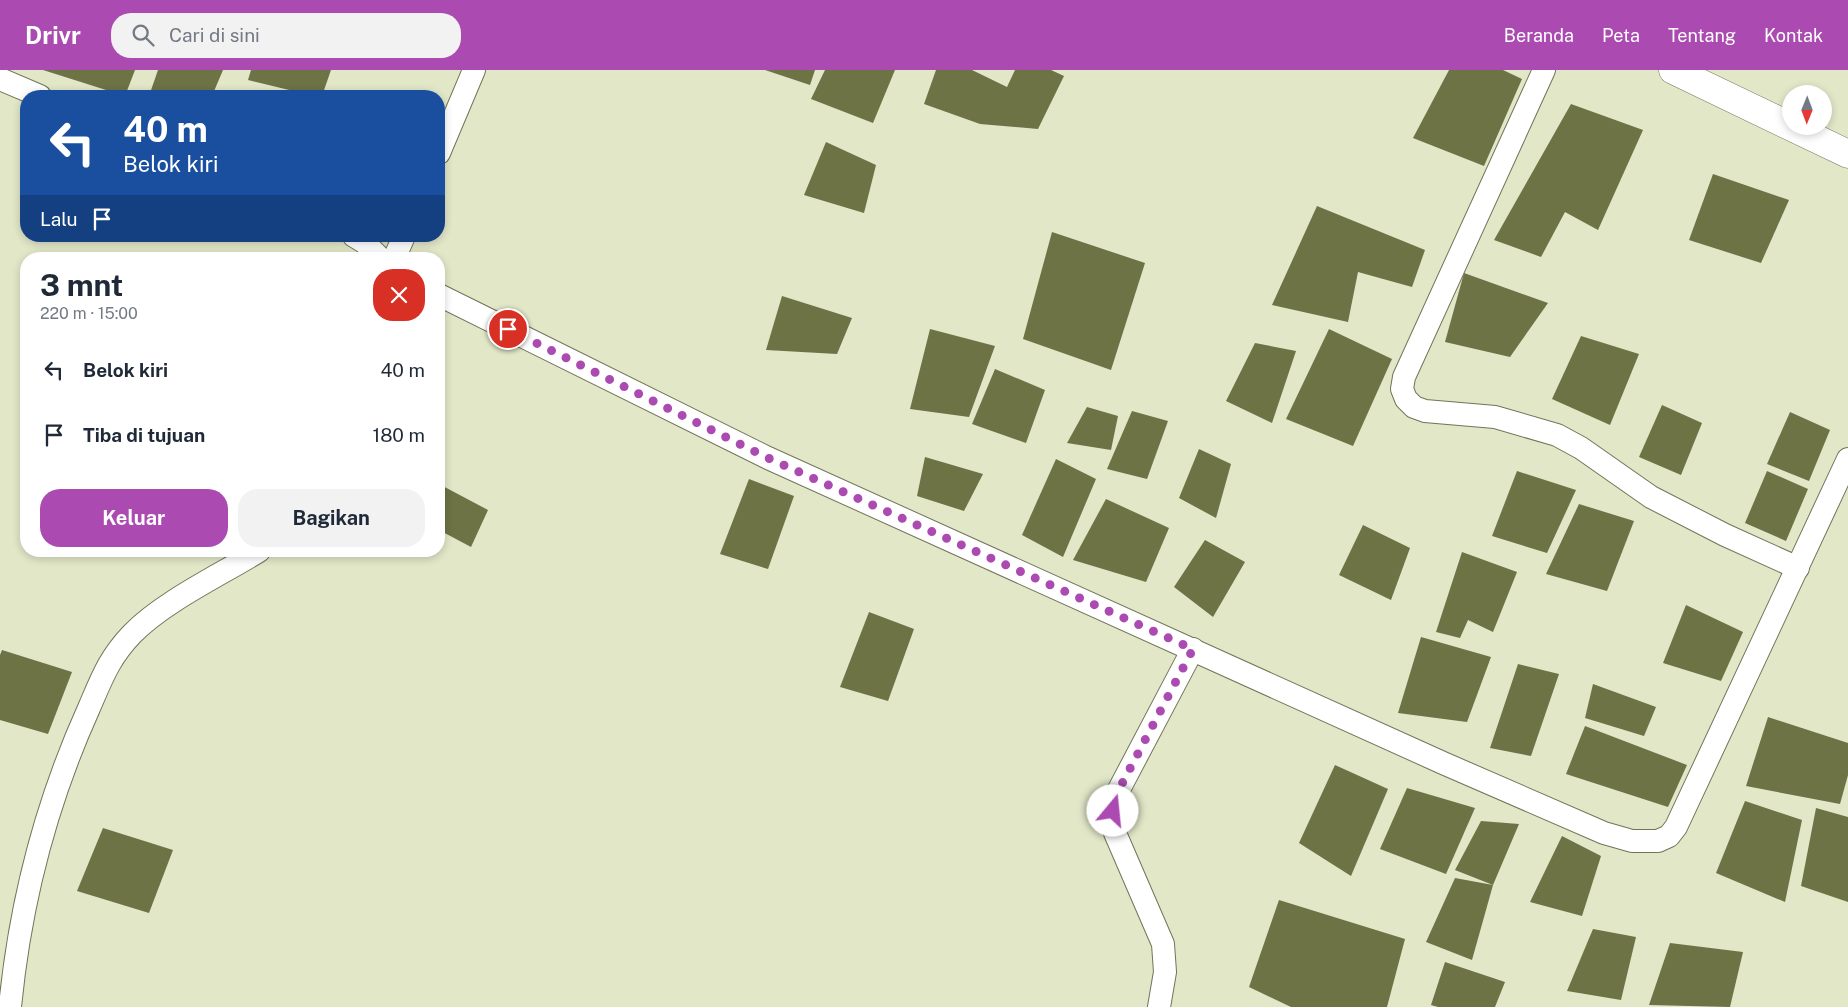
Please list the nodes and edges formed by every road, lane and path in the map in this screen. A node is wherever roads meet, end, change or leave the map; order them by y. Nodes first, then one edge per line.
1 (474, 70) edge
2 (1544, 70) edge
3 (1673, 70) edge
4 (0, 79) edge
5 (26, 90) edge
6 (445, 139) edge
7 (1848, 154) edge
8 (364, 242) edge
9 (374, 252) edge
10 (445, 298) edge
11 (1848, 459) edge
12 (249, 557) edge
13 (1798, 568) junction
14 (1193, 649) junction
15 (10, 1007) edge
16 (1159, 1007) edge

1 - 6 street
2 - 13 street
3 - 7 main road
4 - 5 street
8 - 9 street
10 - 14 street
11 - 13 street
12 - 15 street
13 - 14 street
14 - 16 street

